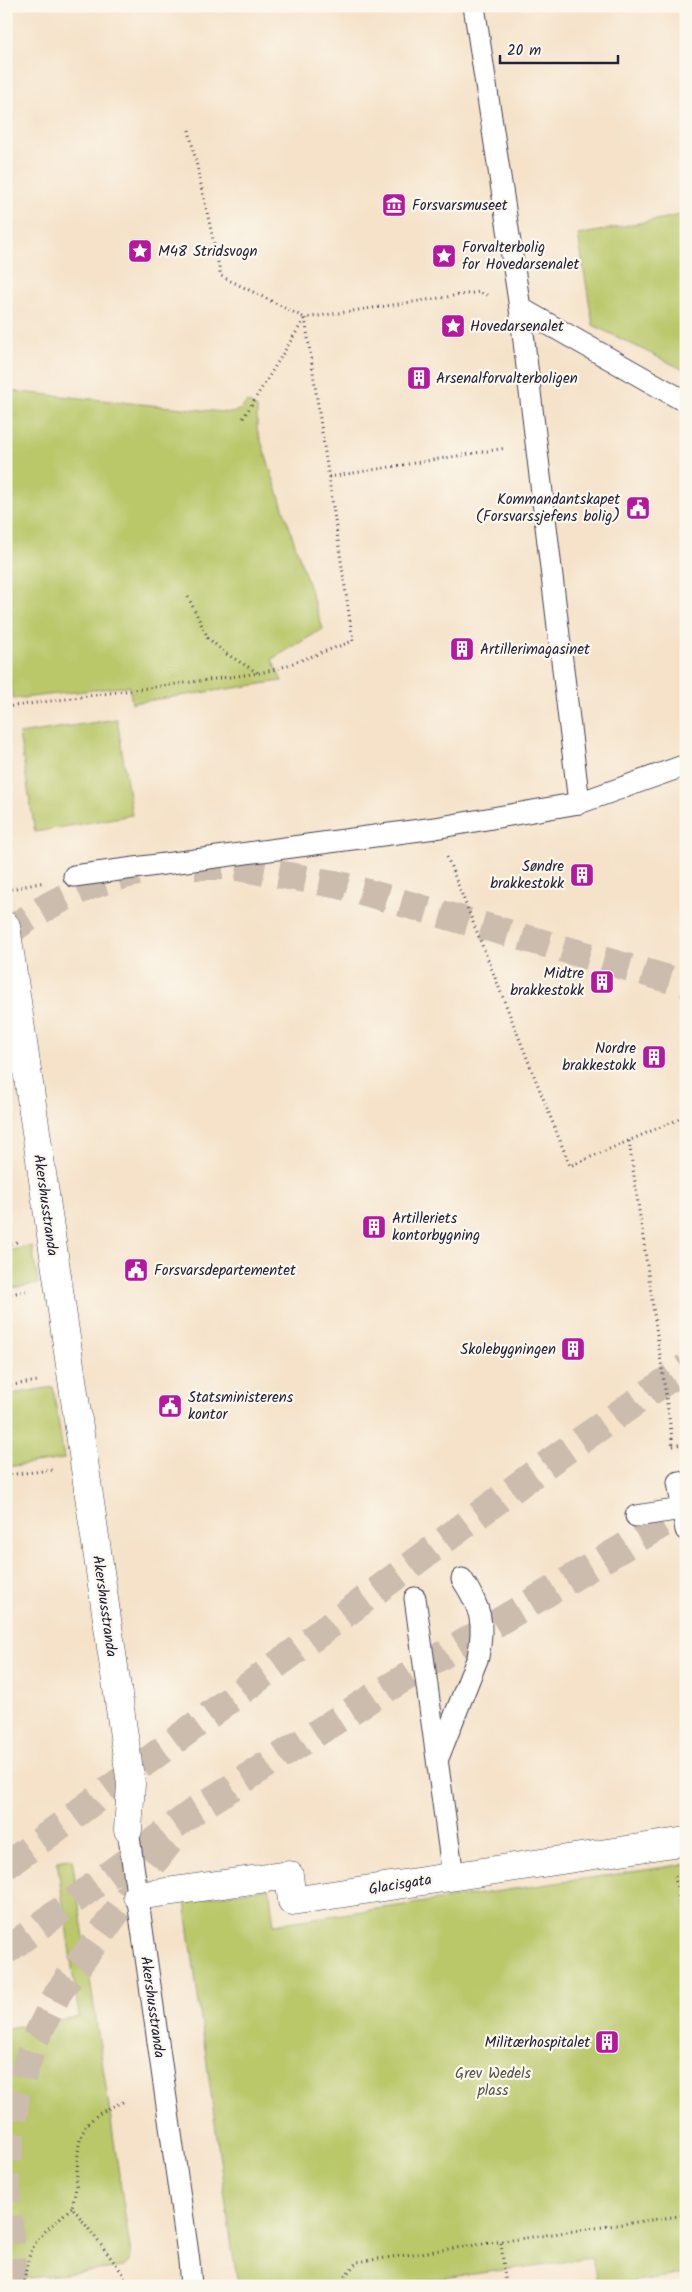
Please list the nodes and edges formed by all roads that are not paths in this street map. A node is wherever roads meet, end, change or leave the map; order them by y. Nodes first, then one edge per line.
1 (477, 9) edge
2 (520, 308) junction
3 (686, 402) edge
4 (686, 765) edge
5 (579, 802) junction
6 (74, 876) road end
7 (6, 926) edge
8 (678, 1482) dead end
9 (682, 1509) junction
10 (636, 1516) dead end
11 (686, 1530) edge
12 (462, 1579) dead end
13 (415, 1598) dead end
14 (437, 1760) junction
15 (128, 1830) joint
16 (678, 1842) edge
17 (454, 1876) junction
18 (137, 1896) junction
19 (191, 2286) edge

1 - 2 lane
2 - 3 lane
2 - 5 lane
4 - 5 lane
5 - 6 lane
7 - 15 street, Akershusstranda
8 - 9 lane
9 - 10 lane
9 - 11 lane
12 - 14 lane
13 - 14 lane
14 - 17 lane
15 - 18 lane, Akershusstranda
16 - 17 street, Glacisgata
17 - 18 street, Glacisgata
18 - 19 lane, Akershusstranda

